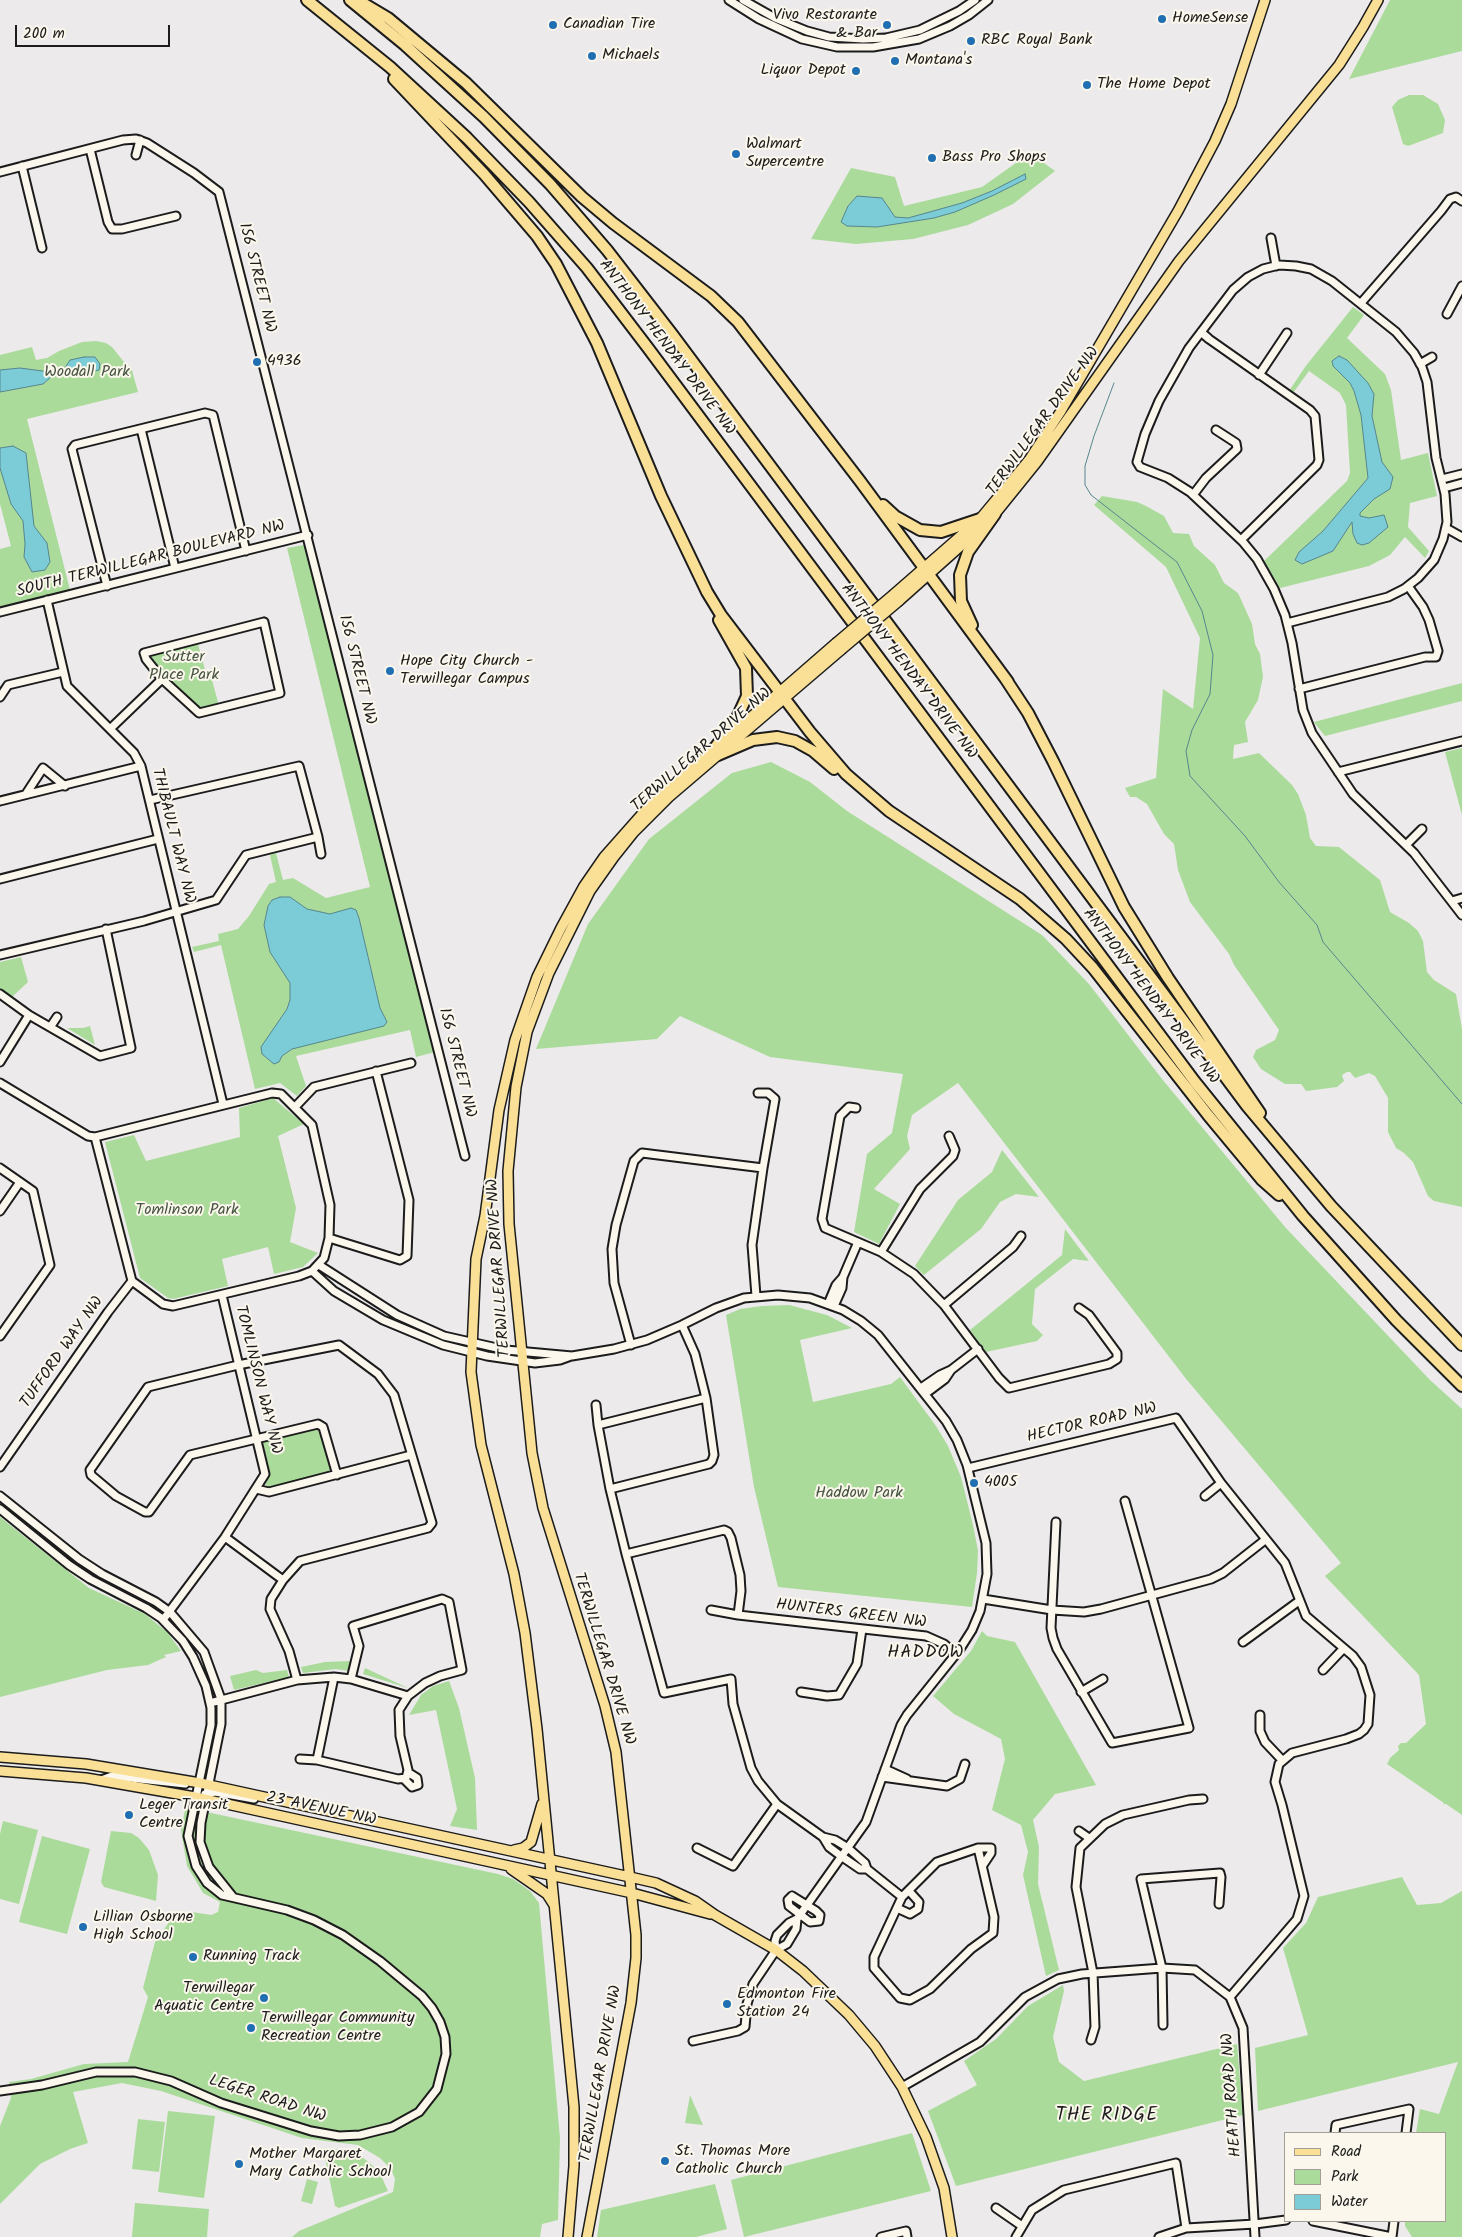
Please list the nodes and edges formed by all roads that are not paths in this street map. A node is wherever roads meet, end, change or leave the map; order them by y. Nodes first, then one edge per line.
1 (306, 0) edge
2 (350, 0) edge
3 (358, 0) edge
4 (729, 0) edge
5 (743, 0) edge
6 (975, 0) edge
7 (988, 0) edge
8 (1265, 0) edge
9 (1378, 0) edge
10 (358, 40) junction
11 (140, 140) junction
12 (90, 149) junction
13 (136, 156) dead end
14 (22, 166) junction
15 (0, 172) edge
16 (1462, 202) edge
17 (176, 216) dead end
18 (1271, 238) dead end
19 (42, 248) dead end
20 (1276, 266) junction
21 (1462, 286) edge
22 (1361, 303) junction
23 (1447, 314) dead end
24 (1201, 332) junction
25 (1287, 333) dead end
26 (1432, 357) dead end
27 (1420, 364) junction
28 (1259, 375) junction
29 (141, 429) junction
30 (1216, 430) dead end
31 (1462, 474) edge
32 (1442, 479) junction
33 (860, 481) junction
34 (1462, 483) edge
35 (1444, 488) junction
36 (1193, 495) junction
37 (995, 514) junction
38 (980, 519) junction
39 (1446, 528) junction
40 (308, 535) junction
41 (1462, 537) edge
42 (1241, 540) junction
43 (246, 551) junction
44 (175, 568) junction
45 (926, 572) junction
46 (106, 586) junction
47 (1408, 586) junction
48 (707, 592) junction
49 (47, 600) junction
50 (0, 612) edge
51 (1287, 623) junction
52 (63, 672) junction
53 (162, 679) junction
54 (1008, 682) junction
55 (1299, 689) junction
56 (782, 695) junction
57 (0, 697) edge
58 (110, 729) junction
59 (1462, 741) edge
60 (716, 752) junction
61 (141, 766) junction
62 (1338, 772) junction
63 (846, 774) junction
64 (65, 786) junction
65 (26, 794) junction
66 (150, 800) junction
67 (0, 801) edge
68 (1422, 829) dead end
69 (318, 837) junction
70 (158, 839) junction
71 (1407, 844) junction
72 (321, 854) dead end
73 (0, 879) edge
74 (1462, 898) edge
75 (1452, 901) junction
76 (178, 912) junction
77 (1462, 915) edge
78 (106, 929) junction
79 (0, 955) edge
80 (0, 994) edge
81 (29, 1014) junction
82 (56, 1017) dead end
83 (51, 1026) junction
84 (0, 1062) edge
85 (411, 1063) dead end
86 (376, 1071) junction
87 (0, 1082) edge
88 (758, 1093) dead end
89 (223, 1104) junction
90 (295, 1107) junction
91 (856, 1108) dead end
92 (949, 1136) dead end
93 (95, 1137) junction
94 (1283, 1149) junction
95 (465, 1156) dead end
96 (0, 1168) edge
97 (763, 1168) junction
98 (20, 1182) junction
99 (0, 1211) edge
100 (1303, 1216) junction
101 (1021, 1236) dead end
102 (329, 1238) junction
103 (858, 1242) junction
104 (881, 1252) junction
105 (319, 1265) junction
106 (312, 1271) junction
107 (132, 1281) junction
108 (222, 1295) junction
109 (756, 1296) junction
110 (831, 1305) junction
111 (944, 1305) junction
112 (1079, 1308) dead end
113 (682, 1325) junction
114 (0, 1336) edge
115 (631, 1345) junction
116 (1462, 1345) edge
117 (470, 1348) junction
118 (978, 1349) junction
119 (521, 1351) junction
120 (572, 1356) junction
121 (522, 1361) junction
122 (238, 1365) junction
123 (1462, 1386) edge
124 (923, 1391) junction
125 (706, 1398) junction
126 (596, 1405) dead end
127 (598, 1425) junction
128 (258, 1439) junction
129 (411, 1455) junction
130 (0, 1467) edge
131 (968, 1468) junction
132 (337, 1475) junction
133 (1221, 1483) junction
134 (256, 1489) junction
135 (610, 1489) junction
136 (0, 1496) edge
137 (1205, 1496) dead end
138 (1125, 1502) dead end
139 (0, 1509) edge
140 (1056, 1522) dead end
141 (225, 1537) junction
142 (1266, 1540) junction
143 (626, 1554) junction
144 (283, 1580) junction
145 (1152, 1595) junction
146 (984, 1598) junction
147 (1299, 1602) junction
148 (711, 1610) dead end
149 (1052, 1610) junction
150 (170, 1612) junction
151 (738, 1615) junction
152 (163, 1620) junction
153 (862, 1629) junction
154 (1243, 1642) dead end
155 (1342, 1649) junction
156 (956, 1654) junction
157 (1323, 1670) dead end
158 (334, 1677) junction
159 (351, 1679) junction
160 (1103, 1679) dead end
161 (297, 1680) junction
162 (801, 1692) dead end
163 (1082, 1692) junction
164 (408, 1696) junction
165 (221, 1699) junction
166 (210, 1703) junction
167 (1260, 1715) dead end
168 (0, 1757) edge
169 (300, 1759) dead end
170 (317, 1760) junction
171 (1282, 1760) junction
172 (965, 1764) dead end
173 (885, 1769) junction
174 (0, 1771) edge
175 (882, 1777) junction
176 (99, 1780) junction
177 (909, 1781) junction
178 (199, 1784) junction
179 (208, 1793) junction
180 (195, 1797) junction
181 (544, 1798) junction
182 (1203, 1799) dead end
183 (777, 1804) junction
184 (1079, 1830) dead end
185 (823, 1837) junction
186 (1088, 1838) junction
187 (697, 1848) dead end
188 (848, 1848) junction
189 (978, 1848) junction
190 (511, 1851) junction
191 (841, 1856) junction
192 (551, 1859) junction
193 (983, 1865) junction
194 (507, 1866) junction
195 (867, 1870) junction
196 (552, 1876) junction
197 (630, 1877) junction
198 (909, 1891) junction
199 (632, 1893) junction
200 (233, 1896) junction
201 (902, 1897) junction
202 (1220, 1904) dead end
203 (808, 1905) junction
204 (897, 1908) junction
205 (556, 1910) junction
206 (715, 1915) junction
207 (799, 1917) junction
208 (776, 1950) junction
209 (1162, 1968) junction
210 (1093, 1973) junction
211 (1230, 1998) junction
212 (1163, 2025) dead end
213 (1091, 2040) dead end
214 (693, 2042) dead end
215 (902, 2087) junction
216 (0, 2092) edge
217 (1335, 2132) edge
218 (1406, 2132) edge
219 (996, 2208) dead end
220 (1284, 2220) edge
221 (1328, 2222) edge
222 (1394, 2222) edge
223 (1255, 2224) junction
224 (1022, 2226) junction
225 (1186, 2228) junction
226 (568, 2237) edge
227 (587, 2237) edge
228 (881, 2237) edge
229 (907, 2237) edge
230 (952, 2237) edge
231 (1016, 2237) edge
232 (1159, 2237) edge
233 (1255, 2237) edge

1 - 10 highway, ANTHONY HENDAY DRIVE NW
2 - 94 highway, ANTHONY HENDAY DRIVE NW
3 - 33 highway
4 - 7 street
5 - 6 street
8 - 38 main road, TERWILLEGAR DRIVE NW
9 - 37 main road, TERWILLEGAR DRIVE NW
10 - 48 highway
10 - 100 highway, ANTHONY HENDAY DRIVE NW
11 - 12 street
11 - 13 street
11 - 40 street, 156 STREET NW
12 - 14 street
12 - 17 street
14 - 15 street
14 - 19 street
16 - 22 street
18 - 20 street
20 - 22 street
20 - 24 street
21 - 23 street
22 - 27 street
24 - 28 street
24 - 36 street
25 - 28 street
26 - 27 street
27 - 32 street
28 - 42 street
29 - 43 street
29 - 44 street
29 - 46 street
30 - 36 street
31 - 32 street
32 - 35 street
33 - 38 highway
33 - 45 highway
34 - 35 street
35 - 39 street
36 - 42 street
37 - 45 main road, TERWILLEGAR DRIVE NW
37 - 54 highway
38 - 45 main road, TERWILLEGAR DRIVE NW
39 - 41 street
39 - 47 street
40 - 43 street, SOUTH TERWILLEGAR BOULEVARD NW
40 - 95 street, 156 STREET NW
42 - 51 street
43 - 44 street, SOUTH TERWILLEGAR BOULEVARD NW
44 - 46 street, SOUTH TERWILLEGAR BOULEVARD NW
45 - 54 highway
45 - 56 main road, TERWILLEGAR DRIVE NW, bridge
46 - 49 street, SOUTH TERWILLEGAR BOULEVARD NW
47 - 51 street
47 - 55 street
48 - 56 highway
48 - 60 highway
49 - 50 street, SOUTH TERWILLEGAR BOULEVARD NW
49 - 52 street, THIBAULT WAY NW
51 - 55 street
52 - 57 street
52 - 58 street, THIBAULT WAY NW
53 - 53 street
53 - 58 street
54 - 94 highway
55 - 62 street
56 - 60 main road, TERWILLEGAR DRIVE NW
56 - 63 highway
58 - 61 street, THIBAULT WAY NW
59 - 62 street
60 - 63 highway
60 - 117 main road, TERWILLEGAR DRIVE NW
60 - 119 main road, TERWILLEGAR DRIVE NW
61 - 64 street
61 - 66 street, THIBAULT WAY NW
62 - 71 street
63 - 100 highway
64 - 65 street
64 - 65 street
65 - 67 street
66 - 69 street
66 - 70 street, THIBAULT WAY NW
68 - 71 street
69 - 72 street
69 - 76 street
70 - 73 street
70 - 76 street, THIBAULT WAY NW
71 - 75 street
74 - 75 street
75 - 77 street
76 - 78 street
76 - 89 street, THIBAULT WAY NW
78 - 79 street
78 - 83 street
80 - 81 street
81 - 83 street
81 - 84 street
82 - 83 street
85 - 86 street
86 - 90 street
86 - 102 street
87 - 93 street
88 - 97 street
89 - 90 street
89 - 93 street
90 - 102 street
91 - 103 street
92 - 104 street
93 - 107 street
94 - 116 highway, ANTHONY HENDAY DRIVE NW
96 - 98 street
97 - 109 street
97 - 115 street
98 - 99 street
98 - 114 street
100 - 123 highway, ANTHONY HENDAY DRIVE NW
101 - 111 street
102 - 105 street
103 - 104 street
103 - 110 street
104 - 111 street
105 - 106 street
105 - 117 street
106 - 108 street
106 - 117 street
107 - 108 street
107 - 130 street, TUFFORD WAY NW
108 - 122 street, TOMLINSON WAY NW
109 - 110 street
109 - 113 street
110 - 124 street
111 - 118 street
112 - 118 street
113 - 115 street
113 - 125 street
115 - 120 street
117 - 119 street
117 - 121 street
117 - 181 main road, TERWILLEGAR DRIVE NW
118 - 124 street
119 - 120 street
119 - 121 main road, TERWILLEGAR DRIVE NW
120 - 121 street
121 - 197 main road, TERWILLEGAR DRIVE NW
122 - 128 street, TOMLINSON WAY NW
122 - 128 street
122 - 129 street
124 - 131 street
125 - 127 street
125 - 135 street
126 - 127 street
127 - 135 street
128 - 132 street
128 - 134 street, TOMLINSON WAY NW
129 - 132 street
129 - 144 street
131 - 133 street, HECTOR ROAD NW
131 - 146 street
132 - 134 street
133 - 137 street
133 - 142 street, HECTOR ROAD NW
134 - 141 street, TOMLINSON WAY NW
135 - 143 street
136 - 150 street
138 - 145 street
139 - 152 street, LEGER ROAD NW
140 - 149 street
141 - 144 street
141 - 150 street, TOMLINSON WAY NW
142 - 145 street
142 - 147 street, HECTOR ROAD NW
143 - 151 street
143 - 183 street
144 - 161 street
145 - 149 street
145 - 163 street
146 - 149 street
146 - 156 street
147 - 154 street
147 - 155 street, HECTOR ROAD NW
148 - 151 street, HUNTERS GREEN NW
149 - 163 street
150 - 152 street, TOMLINSON WAY NW
150 - 165 street
151 - 153 street, HUNTERS GREEN NW
152 - 166 street, LEGER ROAD NW
153 - 156 street, HUNTERS GREEN NW
153 - 162 street
155 - 157 street
155 - 171 street, HECTOR ROAD NW
156 - 173 street
158 - 159 street
158 - 161 street
158 - 170 street
159 - 164 street
159 - 164 street
160 - 163 street
161 - 165 street
164 - 170 street
165 - 166 street
165 - 179 street
166 - 178 street, LEGER ROAD NW
167 - 171 street
168 - 178 main road, 23 AVENUE NW
169 - 170 street
171 - 211 street
172 - 177 street
173 - 175 street
173 - 177 street
174 - 176 main road, 23 AVENUE NW
175 - 177 street
175 - 188 street
176 - 178 street
176 - 180 main road, 23 AVENUE NW
178 - 179 main road, 23 AVENUE NW
178 - 180 street, LEGER ROAD NW
179 - 180 main road, 23 AVENUE NW
179 - 190 main road, 23 AVENUE NW
179 - 194 main road, 23 AVENUE NW
179 - 200 street
180 - 200 street, LEGER ROAD NW
181 - 190 main road
181 - 192 main road, TERWILLEGAR DRIVE NW
182 - 186 street
183 - 185 street
183 - 187 street
184 - 186 street
185 - 188 street
185 - 191 street
186 - 210 street
188 - 191 street
188 - 195 street
189 - 193 street
189 - 193 street
189 - 198 street
190 - 192 main road, 23 AVENUE NW
191 - 195 street
191 - 203 street
192 - 196 main road, TERWILLEGAR DRIVE NW
192 - 197 main road, 23 AVENUE NW
193 - 204 street
194 - 196 main road, 23 AVENUE NW
194 - 205 main road
195 - 201 street
196 - 199 main road, 23 AVENUE NW
196 - 205 main road, TERWILLEGAR DRIVE NW
197 - 199 main road, TERWILLEGAR DRIVE NW
197 - 206 main road, 23 AVENUE NW
198 - 201 street
198 - 204 street
199 - 206 main road, 23 AVENUE NW
199 - 227 main road, TERWILLEGAR DRIVE NW
200 - 216 street, LEGER ROAD NW
201 - 204 street
202 - 209 street
203 - 207 street
203 - 207 street
203 - 207 street
205 - 226 main road, TERWILLEGAR DRIVE NW
206 - 208 main road
207 - 208 street
207 - 208 street
208 - 214 street
208 - 215 main road
209 - 210 street, HEATH ROAD NW
209 - 211 street, HEATH ROAD NW
209 - 212 street
210 - 213 street
210 - 215 street, HEATH ROAD NW
211 - 223 street, HEATH ROAD NW
215 - 230 main road
217 - 218 street
219 - 224 street
220 - 223 street
221 - 222 street
223 - 225 street
223 - 233 street, HEATH ROAD NW
224 - 225 street
224 - 231 street
225 - 232 street
228 - 229 street

